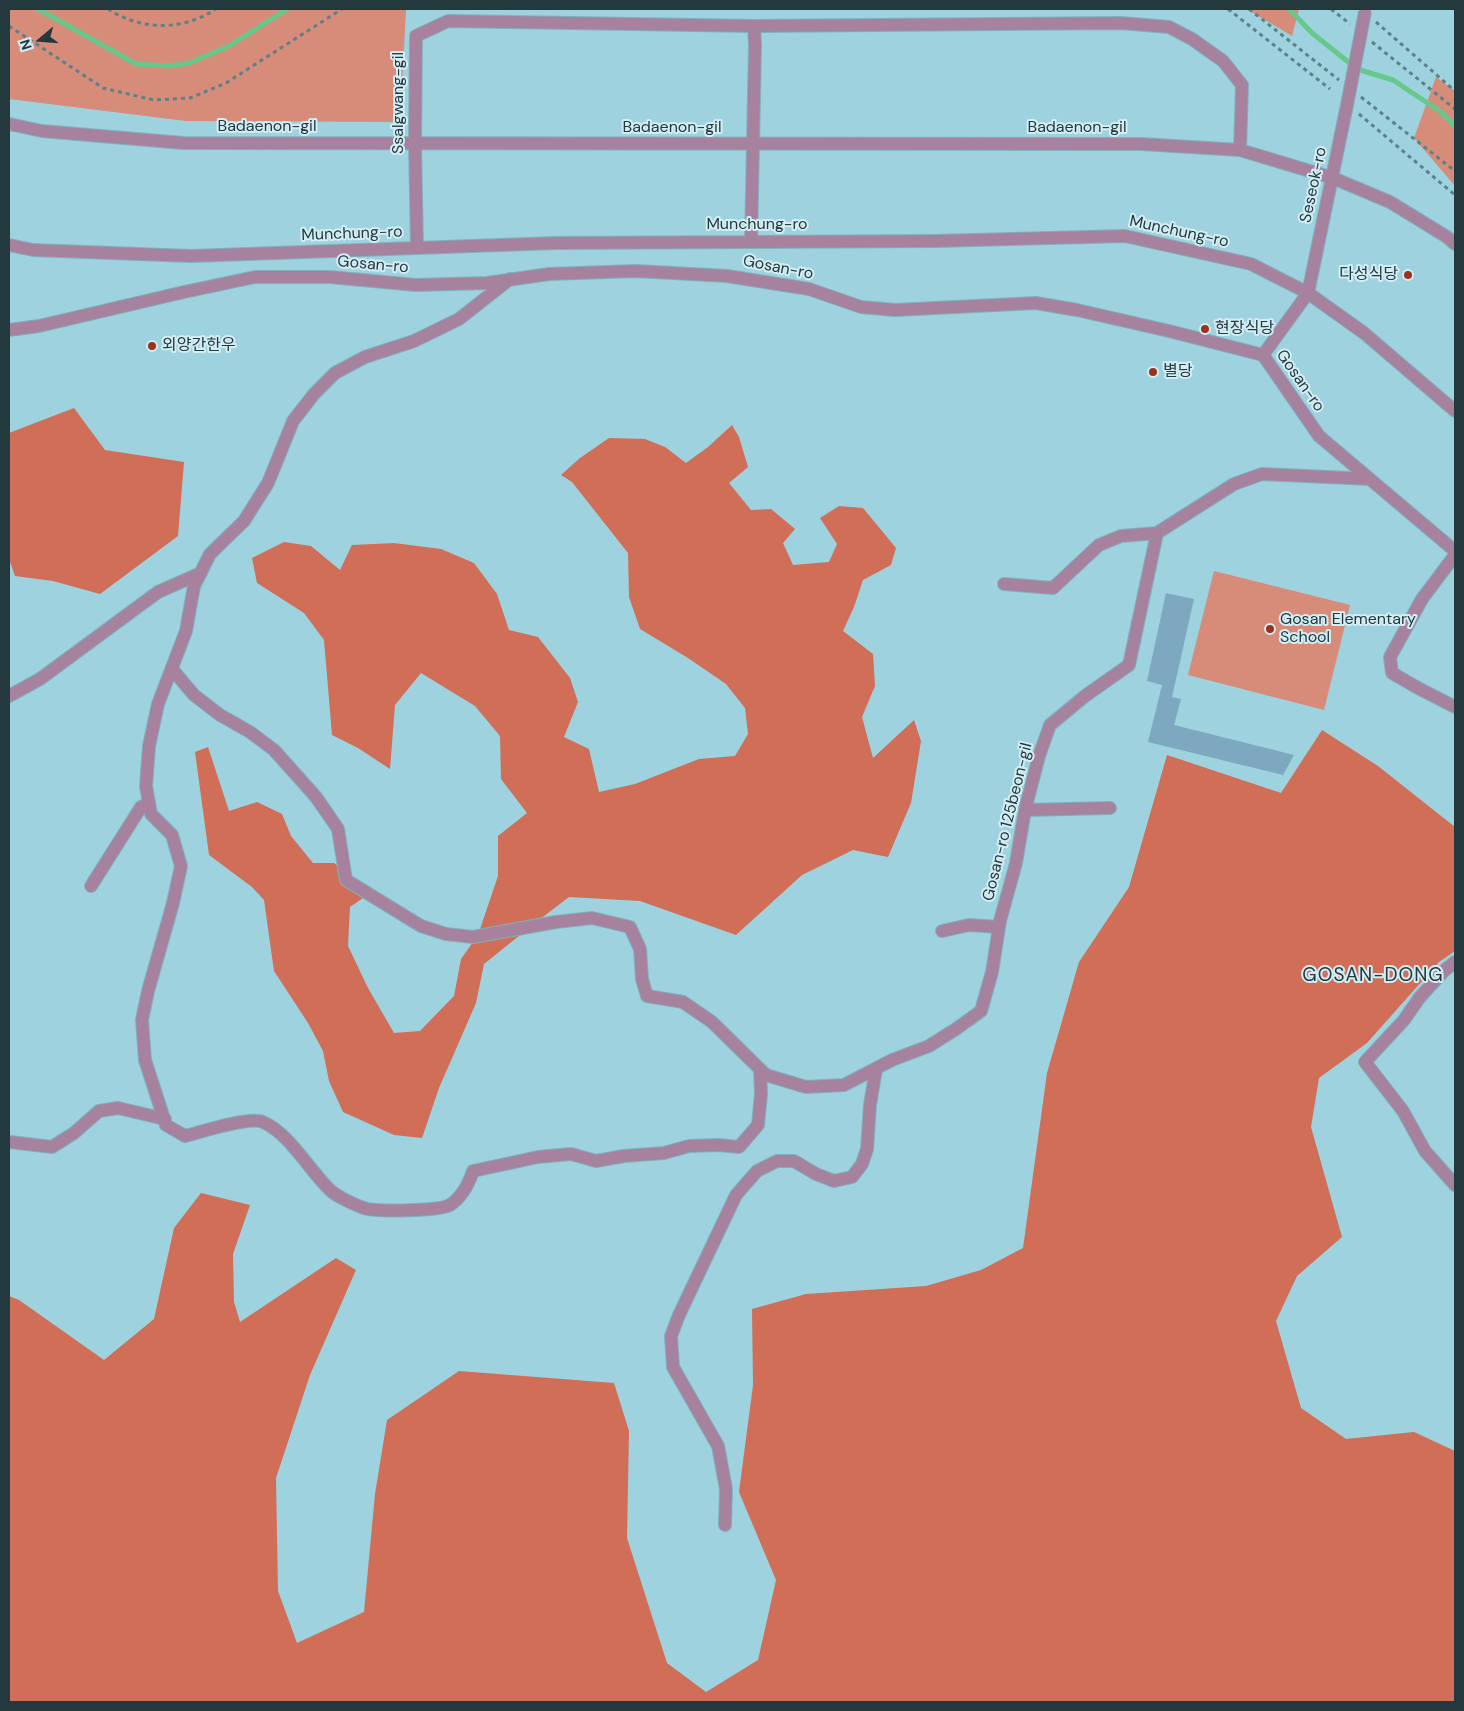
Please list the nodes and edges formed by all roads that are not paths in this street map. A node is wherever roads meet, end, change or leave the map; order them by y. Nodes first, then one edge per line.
1 (1366, 11) edge
2 (754, 26) junction
3 (9, 124) edge
4 (415, 144) junction
5 (752, 144) junction
6 (1240, 150) junction
7 (1333, 178) junction
8 (750, 242) junction
9 (1455, 244) edge
10 (9, 245) edge
11 (417, 248) junction
12 (510, 279) junction
13 (1308, 293) junction
14 (9, 330) edge
15 (1263, 355) junction
16 (1455, 411) edge
17 (1370, 479) junction
18 (1157, 533) junction
19 (1455, 553) edge
20 (201, 573) junction
21 (1004, 584) dead end
22 (172, 669) junction
23 (9, 696) edge
24 (1455, 707) edge
25 (149, 803) junction
26 (1110, 808) dead end
27 (1025, 810) junction
28 (91, 886) dead end
29 (999, 927) junction
30 (942, 930) dead end
31 (1455, 962) edge
32 (876, 1068) junction
33 (760, 1070) junction
34 (164, 1119) junction
35 (10, 1142) edge
36 (1455, 1185) edge
37 (725, 1525) dead end

1 - 7 street, Seseok-ro, bridge
2 - 4 street, Ssalgwang-gil
2 - 5 street
2 - 6 street, Ssalgwang-gil
3 - 4 street, Badaenon-gil
4 - 5 street, Badaenon-gil
4 - 11 street, Ssalgwang-gil
5 - 6 street, Badaenon-gil
5 - 8 street
6 - 7 street, Badaenon-gil
7 - 9 street, Badaenon-gil
7 - 13 street, Seseok-ro
8 - 11 street, Munchung-ro
8 - 13 street, Munchung-ro
10 - 11 street, Munchung-ro
12 - 14 street, Gosan-ro
12 - 15 street, Gosan-ro
12 - 20 street
13 - 15 street, Seseok-ro
13 - 16 street, Munchung-ro
15 - 17 street, Gosan-ro
17 - 18 street
17 - 19 street, Gosan-ro
18 - 21 street
18 - 27 street, Gosan-ro 125beon-gil
19 - 24 street
20 - 22 street
20 - 23 street
22 - 25 street
22 - 33 street, Gosan-ro 125beon-gil
25 - 28 street
25 - 34 street
26 - 27 street
27 - 29 street, Gosan-ro 125beon-gil
29 - 30 street
29 - 32 street, Gosan-ro 125beon-gil
31 - 36 street
32 - 33 street, Gosan-ro 125beon-gil
32 - 37 street
33 - 34 street
34 - 35 street

